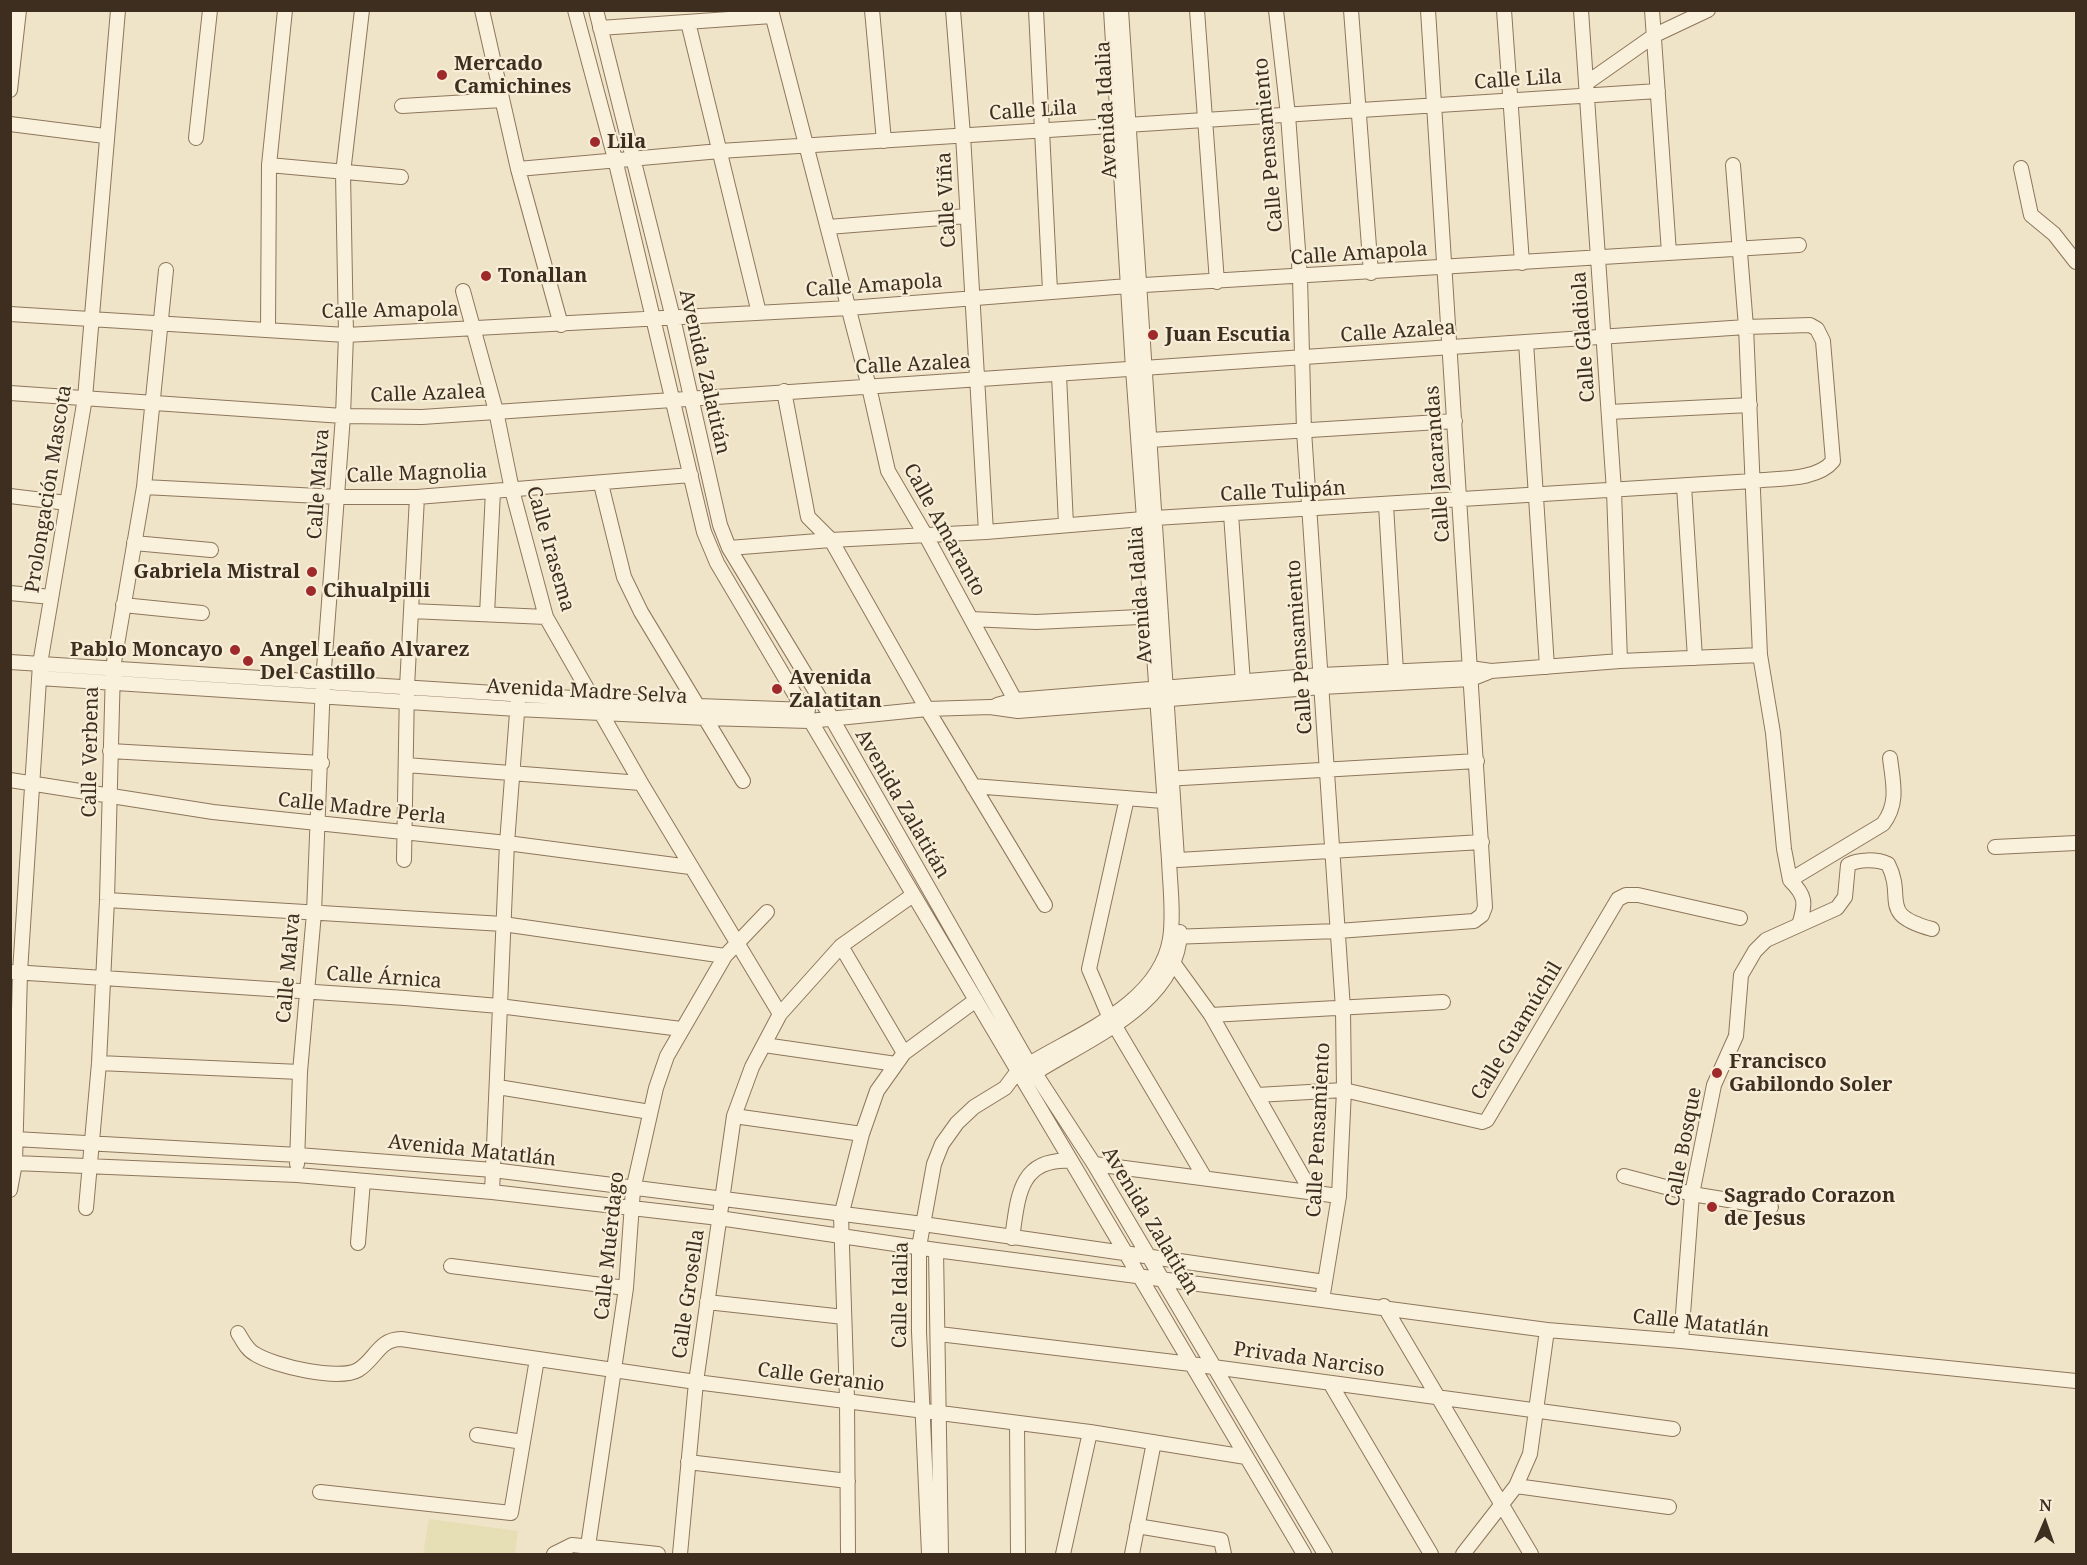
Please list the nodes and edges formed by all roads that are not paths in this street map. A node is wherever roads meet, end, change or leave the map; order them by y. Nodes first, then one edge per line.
1 (19, 10) edge
2 (118, 10) edge
3 (210, 10) edge
4 (285, 10) edge
5 (362, 10) edge
6 (482, 10) edge
7 (575, 10) edge
8 (596, 10) edge
9 (872, 10) edge
10 (953, 10) edge
11 (1036, 10) edge
12 (1111, 10) edge
13 (1121, 10) edge
14 (1197, 10) edge
15 (1276, 10) edge
16 (1351, 10) edge
17 (1428, 10) edge
18 (1504, 10) edge
19 (1581, 10) edge
20 (1652, 10) edge
21 (1708, 10) edge
22 (771, 13) edge
23 (688, 22) junction
24 (600, 28) junction
25 (1655, 35) junction
26 (1588, 89) junction
27 (10, 90) edge
28 (1658, 91) junction
29 (502, 100) junction
30 (1511, 100) junction
31 (1434, 105) junction
32 (402, 106) dead end
33 (1358, 110) junction
34 (1288, 115) junction
35 (1205, 120) junction
36 (10, 124) edge
37 (1123, 125) junction
38 (1044, 130) junction
39 (963, 135) junction
40 (105, 136) junction
41 (196, 138) dead end
42 (884, 141) junction
43 (807, 146) junction
44 (720, 152) junction
45 (633, 158) junction
46 (615, 159) junction
47 (269, 165) junction
48 (1733, 165) dead end
49 (2021, 168) dead end
50 (518, 169) junction
51 (343, 173) junction
52 (401, 177) dead end
53 (967, 216) junction
54 (828, 227) junction
55 (1799, 245) dead end
56 (1740, 249) junction
57 (1668, 253) junction
58 (1598, 258) junction
59 (1522, 262) junction
60 (2076, 262) edge
61 (1444, 268) junction
62 (166, 270) dead end
63 (1371, 273) junction
64 (1300, 277) junction
65 (1217, 282) junction
66 (1133, 286) junction
67 (463, 291) dead end
68 (1050, 291) junction
69 (971, 298) junction
70 (849, 308) junction
71 (759, 313) junction
72 (10, 314) edge
73 (673, 318) junction
74 (653, 319) junction
75 (92, 320) junction
76 (162, 323) junction
77 (561, 325) junction
78 (1746, 327) junction
79 (473, 329) junction
80 (268, 330) junction
81 (346, 335) junction
82 (1604, 336) junction
83 (1526, 342) junction
84 (1450, 348) junction
85 (1302, 358) junction
86 (1138, 369) junction
87 (1059, 375) junction
88 (977, 381) junction
89 (869, 387) junction
90 (784, 392) junction
91 (10, 393) edge
92 (85, 398) junction
93 (689, 398) junction
94 (672, 399) junction
95 (154, 405) junction
96 (1750, 405) junction
97 (496, 411) junction
98 (1609, 412) junction
99 (343, 416) junction
100 (1455, 422) junction
101 (1304, 431) junction
102 (1150, 440) junction
103 (1833, 461) joint
104 (691, 476) junction
105 (1753, 481) junction
106 (601, 484) junction
107 (1684, 486) junction
108 (144, 487) junction
109 (512, 490) junction
110 (493, 491) junction
111 (1614, 491) junction
112 (10, 496) edge
113 (1538, 496) junction
114 (338, 497) junction
115 (417, 497) junction
116 (1460, 501) junction
117 (67, 502) junction
118 (1386, 505) junction
119 (1311, 510) junction
120 (1231, 514) junction
121 (808, 517) junction
122 (1149, 519) junction
123 (1066, 525) junction
124 (986, 532) junction
125 (927, 536) junction
126 (831, 540) junction
127 (805, 542) junction
128 (134, 543) junction
129 (729, 548) junction
130 (211, 550) dead end
131 (10, 593) edge
132 (51, 597) junction
133 (123, 605) junction
134 (411, 611) junction
135 (202, 613) dead end
136 (487, 614) junction
137 (1156, 616) junction
138 (546, 617) junction
139 (972, 619) junction
140 (1760, 655) junction
141 (1695, 658) junction
142 (1620, 661) junction
143 (10, 662) edge
144 (1547, 667) junction
145 (113, 668) junction
146 (40, 671) junction
147 (1396, 672) junction
148 (1471, 674) junction
149 (1322, 681) junction
150 (323, 682) junction
151 (1243, 682) junction
152 (112, 683) junction
153 (407, 687) junction
154 (518, 694) junction
155 (1161, 694) junction
156 (323, 698) junction
157 (592, 699) junction
158 (407, 703) junction
159 (1016, 706) junction
160 (517, 709) junction
161 (927, 709) junction
162 (702, 712) junction
163 (601, 713) junction
164 (806, 715) junction
165 (834, 715) junction
166 (110, 751) junction
167 (1890, 758) dead end
168 (1477, 762) junction
169 (322, 763) junction
170 (406, 765) junction
171 (1327, 769) junction
172 (513, 773) junction
173 (1167, 779) junction
174 (10, 780) edge
175 (743, 781) dead end
176 (641, 783) junction
177 (31, 786) junction
178 (973, 786) junction
179 (110, 795) junction
180 (1127, 798) junction
181 (1163, 801) junction
182 (318, 825) junction
183 (405, 834) junction
184 (1482, 842) junction
185 (507, 843) junction
186 (2076, 843) edge
187 (1995, 848) dead end
188 (1332, 851) junction
189 (404, 860) dead end
190 (1178, 860) junction
191 (690, 867) junction
192 (1790, 880) junction
193 (913, 895) junction
194 (107, 900) junction
195 (1045, 905) dead end
196 (767, 912) dead end
197 (314, 913) junction
198 (1740, 918) dead end
199 (503, 924) junction
200 (1799, 925) junction
201 (1932, 929) dead end
202 (1338, 931) junction
203 (1175, 936) junction
204 (737, 943) junction
205 (841, 946) junction
206 (725, 956) junction
207 (1169, 958) junction
208 (15, 972) edge
209 (103, 978) junction
210 (306, 993) junction
211 (976, 1000) junction
212 (1443, 1002) dead end
213 (499, 1006) junction
214 (1343, 1009) junction
215 (780, 1014) junction
216 (1211, 1015) junction
217 (1111, 1021) junction
218 (681, 1029) junction
219 (764, 1045) junction
220 (900, 1059) junction
221 (99, 1063) junction
222 (300, 1072) junction
223 (1026, 1072) junction
224 (498, 1087) junction
225 (1344, 1090) junction
226 (1257, 1095) junction
227 (650, 1112) junction
228 (734, 1116) junction
229 (862, 1134) junction
230 (15, 1139) junction
231 (92, 1143) junction
232 (298, 1155) junction
233 (1070, 1161) junction
234 (15, 1163) junction
235 (1094, 1164) junction
236 (90, 1166) junction
237 (493, 1170) junction
238 (297, 1175) junction
239 (1624, 1176) dead end
240 (1205, 1178) junction
241 (363, 1181) junction
242 (10, 1190) edge
243 (633, 1190) junction
244 (492, 1192) junction
245 (1312, 1193) junction
246 (1692, 1194) junction
247 (1339, 1196) junction
248 (721, 1200) junction
249 (1771, 1207) dead end
250 (86, 1208) dead end
251 (631, 1208) junction
252 (841, 1216) junction
253 (719, 1218) junction
254 (923, 1224) junction
255 (840, 1235) junction
256 (1012, 1238) junction
257 (357, 1243) dead end
258 (919, 1247) junction
259 (936, 1250) junction
260 (1125, 1253) junction
261 (1149, 1256) junction
262 (451, 1266) dead end
263 (1138, 1274) junction
264 (1161, 1277) junction
265 (1324, 1282) junction
266 (626, 1288) junction
267 (1322, 1300) junction
268 (707, 1302) junction
269 (1384, 1306) junction
270 (844, 1317) junction
271 (1547, 1330) junction
272 (238, 1333) dead end
273 (939, 1334) junction
274 (1681, 1341) junction
275 (537, 1359) junction
276 (1191, 1364) junction
277 (1214, 1367) junction
278 (614, 1370) junction
279 (2076, 1381) edge
280 (696, 1382) junction
281 (1330, 1383) junction
282 (1437, 1396) junction
283 (847, 1400) junction
284 (1537, 1410) junction
285 (922, 1411) junction
286 (938, 1413) junction
287 (1017, 1423) junction
288 (1673, 1429) dead end
289 (1090, 1432) junction
290 (477, 1435) dead end
291 (523, 1442) junction
292 (1154, 1442) junction
293 (1246, 1457) junction
294 (688, 1462) junction
295 (848, 1481) junction
296 (1516, 1486) junction
297 (320, 1492) dead end
298 (1502, 1506) junction
299 (1669, 1507) dead end
300 (1137, 1526) junction
301 (588, 1546) junction
302 (554, 1554) edge
303 (658, 1554) edge
304 (680, 1554) edge
305 (848, 1554) edge
306 (929, 1554) edge
307 (941, 1554) edge
308 (1018, 1554) edge
309 (1064, 1554) edge
310 (1132, 1554) edge
311 (1224, 1554) edge
312 (1304, 1554) edge
313 (1325, 1554) edge
314 (1431, 1554) edge
315 (1463, 1554) edge
316 (1531, 1554) edge

1 - 27 street
2 - 40 street, Prolongación Mascota
3 - 41 street
4 - 47 street
5 - 51 street, Calle Malva
6 - 29 street
7 - 46 street, Avenida Zalatitán
8 - 24 street, Avenida Zalatitán
9 - 42 street
10 - 39 street, Calle Viña
11 - 38 street
12 - 37 street, Avenida Idalia
13 - 37 street, Avenida Idalia
14 - 35 street
15 - 34 street, Calle Pensamiento
16 - 33 street
17 - 31 street, Calle Jacarandas
18 - 30 street
19 - 26 street, Calle Gladiola
20 - 25 street
21 - 25 street
22 - 23 street
22 - 43 street, Calle Amaranto
23 - 24 street
23 - 44 street
24 - 45 street, Avenida Zalatitán
25 - 26 street
25 - 28 street
26 - 28 street, Calle Lila
26 - 30 street, Calle Lila
26 - 58 street, Calle Gladiola
28 - 57 street
29 - 32 street
29 - 50 street
30 - 31 street, Calle Lila
30 - 59 street
31 - 33 street, Calle Lila
31 - 61 street, Calle Jacarandas
33 - 34 street, Calle Lila
33 - 63 street
34 - 35 street, Calle Lila
34 - 64 street, Calle Pensamiento
35 - 37 street, Calle Lila
35 - 65 street
36 - 40 street
37 - 38 street, Calle Lila
37 - 66 street, Avenida Idalia
38 - 39 street, Calle Lila
38 - 68 street
39 - 42 street, Calle Lila
39 - 53 street, Calle Viña
40 - 75 street, Prolongación Mascota
42 - 43 street, Calle Lila
43 - 44 street, Calle Lila
43 - 54 street, Calle Amaranto
44 - 45 street, Calle Lila
44 - 71 street
45 - 46 street, Calle Lila
45 - 73 street, Avenida Zalatitán
46 - 50 street, Calle Lila
46 - 74 street, Avenida Zalatitán
47 - 51 street
47 - 80 street
48 - 56 street
49 - 60 street
50 - 77 street
51 - 52 street
51 - 81 street, Calle Malva
53 - 54 street
53 - 69 street, Calle Viña
54 - 70 street, Calle Amaranto
55 - 56 street, Calle Amapola
56 - 57 street, Calle Amapola
56 - 78 street
57 - 58 street, Calle Amapola
58 - 59 street, Calle Amapola
58 - 82 street, Calle Gladiola
59 - 61 street, Calle Amapola
61 - 63 street, Calle Amapola
61 - 84 street, Calle Jacarandas
62 - 76 street, Calle Verbena
63 - 64 street, Calle Amapola
64 - 65 street, Calle Amapola
64 - 85 street, Calle Pensamiento
65 - 66 street, Calle Amapola
66 - 68 street, Calle Amapola
66 - 86 street, Avenida Idalia
67 - 79 street, Calle Irasema
68 - 69 street, Calle Amapola
69 - 70 street, Calle Amapola
69 - 88 street, Calle Viña
70 - 71 street, Calle Amapola
70 - 89 street, Calle Amaranto
71 - 73 street, Calle Amapola
72 - 75 street, Calle Amapola
73 - 74 street, Calle Amapola
73 - 93 street, Avenida Zalatitán
74 - 77 street, Calle Amapola
74 - 94 street, Avenida Zalatitán
75 - 76 street, Calle Amapola
75 - 92 street, Prolongación Mascota
76 - 80 street, Calle Amapola
76 - 95 street, Calle Verbena
77 - 79 street, Calle Amapola
78 - 82 street, Calle Azalea
78 - 96 street
78 - 103 street, Calle Azalea
79 - 81 street, Calle Amapola
79 - 97 street, Calle Irasema
80 - 81 street, Calle Amapola
81 - 99 street, Calle Malva
82 - 83 street, Calle Azalea
82 - 98 street, Calle Gladiola
83 - 84 street, Calle Azalea
83 - 113 street
84 - 85 street, Calle Azalea
84 - 100 street, Calle Jacarandas
85 - 86 street, Calle Azalea
85 - 101 street, Calle Pensamiento
86 - 87 street, Calle Azalea
86 - 102 street, Avenida Idalia
86 - 122 street, Avenida Idalia
87 - 88 street, Calle Azalea
87 - 123 street
88 - 89 street, Calle Azalea
88 - 124 street, Calle Viña
89 - 90 street, Calle Azalea
89 - 125 street, Calle Amaranto
90 - 93 street, Calle Azalea
90 - 121 street
91 - 92 street, Calle Azalea
92 - 95 street, Calle Azalea
92 - 117 street, Prolongación Mascota
93 - 94 street, Calle Azalea
93 - 129 street, Avenida Zalatitán
94 - 97 street, Calle Azalea
94 - 104 street, Avenida Zalatitán
95 - 99 street, Calle Azalea
95 - 108 street, Calle Verbena
96 - 98 street
96 - 105 street
97 - 99 street, Calle Azalea
97 - 109 street, Calle Irasema
98 - 111 street, Calle Gladiola
99 - 114 street, Calle Malva
100 - 101 street
100 - 116 street, Calle Jacarandas
101 - 102 street
101 - 119 street, Calle Pensamiento
102 - 122 street, Avenida Idalia
103 - 105 street, Calle Tulipán
104 - 106 street, Calle Magnolia
104 - 164 street, Avenida Zalatitán
105 - 107 street, Calle Tulipán
105 - 140 street
106 - 109 street, Calle Magnolia
106 - 162 street
107 - 111 street, Calle Tulipán
107 - 141 street
108 - 114 street, Calle Magnolia
108 - 128 street, Calle Verbena
109 - 110 street, Calle Magnolia
109 - 138 street, Calle Irasema
110 - 115 street, Calle Magnolia
110 - 136 street
111 - 113 street, Calle Tulipán
111 - 142 street, Calle Gladiola
112 - 117 street
113 - 116 street, Calle Tulipán
113 - 144 street
114 - 115 street, Calle Magnolia
114 - 150 street, Calle Malva
115 - 134 street
116 - 118 street, Calle Tulipán
116 - 148 street, Calle Jacarandas
117 - 132 street, Prolongación Mascota
118 - 119 street, Calle Tulipán
118 - 147 street
119 - 120 street, Calle Tulipán
119 - 149 street, Calle Pensamiento
120 - 122 street, Calle Tulipán
120 - 151 street
121 - 126 street
121 - 127 street
122 - 123 street, Calle Tulipán
122 - 137 street, Avenida Idalia
123 - 124 street, Calle Tulipán
124 - 125 street, Calle Tulipán
125 - 126 street, Calle Tulipán
125 - 139 street, Calle Amaranto
126 - 127 street, Calle Tulipán
126 - 161 street
127 - 129 street, Calle Tulipán
128 - 130 street
128 - 133 street, Calle Verbena
129 - 165 street, Avenida Zalatitán
131 - 132 street
132 - 146 street, Prolongación Mascota
133 - 135 street
133 - 145 street, Calle Verbena
134 - 136 street
134 - 153 street
136 - 138 street
137 - 139 street
137 - 155 street, Avenida Idalia
138 - 157 street, Calle Irasema
139 - 159 street, Calle Amaranto
140 - 141 street, Avenida Madre Selva
140 - 192 street
141 - 142 street, Avenida Madre Selva
142 - 144 street, Avenida Madre Selva
143 - 146 street
144 - 148 street, Avenida Madre Selva
145 - 146 street, Avenida Madre Selva
145 - 150 street, Avenida Madre Selva
145 - 152 street, Calle Verbena
146 - 152 street, Avenida Madre Selva
146 - 177 street, Prolongación Mascota
147 - 148 street, Avenida Madre Selva
147 - 149 street, Avenida Madre Selva
148 - 149 street, Avenida Madre Selva
148 - 168 street, Calle Jacarandas
149 - 151 street, Avenida Madre Selva
149 - 155 street, Avenida Madre Selva
149 - 171 street, Calle Pensamiento
150 - 153 street, Avenida Madre Selva
150 - 156 street, Calle Malva
151 - 155 street, Avenida Madre Selva
152 - 156 street, Avenida Madre Selva
152 - 166 street, Calle Verbena
153 - 154 street, Avenida Madre Selva
153 - 158 street
154 - 157 street, Avenida Madre Selva
154 - 160 street
155 - 159 street, Avenida Madre Selva
155 - 173 street, Avenida Idalia
156 - 158 street, Avenida Madre Selva
156 - 169 street, Calle Malva
157 - 162 street, Avenida Madre Selva
157 - 163 street, Calle Irasema
158 - 160 street, Avenida Madre Selva
158 - 170 street
159 - 161 street, Avenida Madre Selva
160 - 163 street, Avenida Madre Selva
160 - 172 street
161 - 165 street, Avenida Madre Selva
161 - 178 street
162 - 163 street, Avenida Madre Selva
162 - 164 street, Avenida Madre Selva
162 - 175 street
163 - 176 street, Calle Irasema
164 - 165 street, Avenida Madre Selva
164 - 193 street, Avenida Zalatitán
165 - 223 street, Avenida Zalatitán
166 - 169 street
166 - 179 street, Calle Verbena
167 - 192 street
168 - 171 street
168 - 184 street, Calle Jacarandas
169 - 182 street, Calle Malva
170 - 172 street
170 - 183 street
171 - 173 street
171 - 188 street, Calle Pensamiento
172 - 176 street
172 - 185 street
173 - 181 street, Avenida Idalia
173 - 190 street, Avenida Idalia
174 - 177 street, Calle Madre Perla
176 - 191 street, Calle Irasema
177 - 179 street, Calle Madre Perla
177 - 208 street, Prolongación Mascota
178 - 180 street
178 - 195 street
179 - 182 street, Calle Madre Perla
179 - 194 street, Calle Verbena
180 - 181 street
180 - 217 street
181 - 203 street, Avenida Idalia
182 - 183 street, Calle Madre Perla
182 - 197 street, Calle Malva
183 - 185 street, Calle Madre Perla
183 - 189 street
184 - 188 street
184 - 202 street, Calle Jacarandas
185 - 191 street, Calle Madre Perla
185 - 199 street
186 - 187 street
188 - 190 street
188 - 202 street, Calle Pensamiento
190 - 203 street, Avenida Idalia
191 - 204 street, Calle Irasema
192 - 200 street
193 - 205 street, Calle Grosella
193 - 211 street, Avenida Zalatitán
194 - 197 street
194 - 209 street, Calle Verbena
196 - 204 street, Calle Muérdago
197 - 199 street
197 - 210 street, Calle Malva
198 - 225 street, Calle Guamúchil
199 - 206 street
199 - 213 street
200 - 201 street, Calle Bosque
200 - 246 street, Calle Bosque
202 - 203 street
202 - 214 street, Calle Pensamiento
203 - 207 street, Avenida Idalia
204 - 206 street, Calle Muérdago
204 - 215 street, Calle Irasema
205 - 215 street, Calle Grosella
205 - 220 street
206 - 218 street, Calle Muérdago
207 - 216 street
207 - 217 street, Avenida Idalia
208 - 209 street, Calle Árnica
208 - 230 street, Prolongación Mascota
209 - 210 street, Calle Árnica
209 - 221 street, Calle Verbena
210 - 213 street, Calle Árnica
210 - 222 street, Calle Malva
211 - 220 street
211 - 223 street, Avenida Zalatitán
212 - 214 street
213 - 218 street, Calle Árnica
213 - 224 street
214 - 216 street
214 - 225 street, Calle Pensamiento
215 - 219 street, Calle Grosella
216 - 226 street
217 - 223 street, Avenida Idalia
217 - 240 street
218 - 227 street, Calle Muérdago
219 - 220 street
219 - 228 street, Calle Grosella
220 - 229 street
221 - 222 street
221 - 231 street, Calle Verbena
222 - 232 street, Calle Malva
223 - 233 street, Avenida Zalatitán
223 - 235 street, Avenida Zalatitán
223 - 254 street, Calle Idalia
224 - 227 street
224 - 237 street
225 - 226 street, Calle Guamúchil
225 - 247 street, Calle Pensamiento
226 - 245 street
227 - 243 street, Calle Muérdago
228 - 229 street
228 - 248 street, Calle Grosella
229 - 252 street
230 - 231 street, Avenida Matatlán
230 - 234 street, Prolongación Mascota
231 - 232 street, Avenida Matatlán
231 - 236 street, Calle Verbena
232 - 237 street, Avenida Matatlán
232 - 238 street, Calle Malva
233 - 256 street
233 - 260 street, Avenida Zalatitán
234 - 236 street, Avenida Matatlán
234 - 242 street, Prolongación Mascota
235 - 240 street
235 - 261 street, Avenida Zalatitán
236 - 238 street, Avenida Matatlán
236 - 250 street, Calle Verbena
237 - 243 street, Avenida Matatlán
237 - 244 street
238 - 241 street, Avenida Matatlán
239 - 246 street
240 - 245 street
241 - 244 street, Avenida Matatlán
241 - 257 street
243 - 248 street, Avenida Matatlán
243 - 251 street, Calle Muérdago
244 - 251 street, Avenida Matatlán
245 - 247 street
246 - 249 street
246 - 274 street, Calle Bosque
247 - 265 street, Calle Pensamiento
248 - 252 street, Avenida Matatlán
248 - 253 street, Calle Grosella
251 - 253 street, Avenida Matatlán
251 - 266 street, Calle Muérdago
252 - 254 street, Avenida Matatlán
252 - 255 street
253 - 255 street, Avenida Matatlán
253 - 268 street, Calle Grosella
254 - 256 street
254 - 258 street, Calle Idalia
255 - 258 street, Avenida Matatlán
255 - 270 street
256 - 260 street
258 - 259 street, Calle Matatlán
258 - 285 street, Calle Idalia
259 - 263 street, Calle Matatlán
259 - 273 street, Calle Idalia
260 - 261 street
260 - 263 street, Avenida Zalatitán
261 - 264 street, Avenida Zalatitán
261 - 265 street
262 - 266 street
263 - 264 street, Calle Matatlán
263 - 276 street, Avenida Zalatitán
264 - 267 street, Calle Matatlán
264 - 277 street, Avenida Zalatitán
265 - 267 street
266 - 278 street, Calle Muérdago
267 - 269 street, Calle Matatlán
268 - 270 street
268 - 280 street, Calle Grosella
269 - 271 street, Calle Matatlán
269 - 282 street
270 - 283 street
271 - 274 street, Calle Matatlán
271 - 284 street
272 - 275 street, Calle Geranio
273 - 276 street, Privada Narciso
273 - 286 street, Calle Idalia
274 - 279 street, Calle Matatlán
275 - 278 street, Calle Geranio
275 - 291 street
276 - 277 street, Privada Narciso
276 - 293 street, Avenida Zalatitán
277 - 281 street, Privada Narciso
277 - 313 street, Avenida Zalatitán
278 - 280 street, Calle Geranio
278 - 301 street, Calle Muérdago
280 - 283 street, Calle Geranio
280 - 294 street, Calle Grosella
281 - 282 street, Privada Narciso
281 - 314 street
282 - 284 street, Privada Narciso
282 - 298 street
283 - 285 street, Calle Geranio
283 - 295 street
284 - 288 street, Privada Narciso
284 - 296 street
285 - 286 street, Calle Geranio
285 - 306 street, Calle Idalia
286 - 287 street, Calle Geranio
286 - 307 street, Calle Idalia
287 - 289 street, Calle Geranio
287 - 308 street
289 - 292 street, Calle Geranio
289 - 309 street
290 - 291 street
291 - 297 street
292 - 293 street, Calle Geranio
292 - 300 street
293 - 312 street, Avenida Zalatitán
294 - 295 street
294 - 304 street, Calle Grosella
295 - 305 street
296 - 298 street
296 - 299 street
298 - 315 street
298 - 316 street
300 - 310 street
300 - 311 street
301 - 302 street
301 - 303 street

